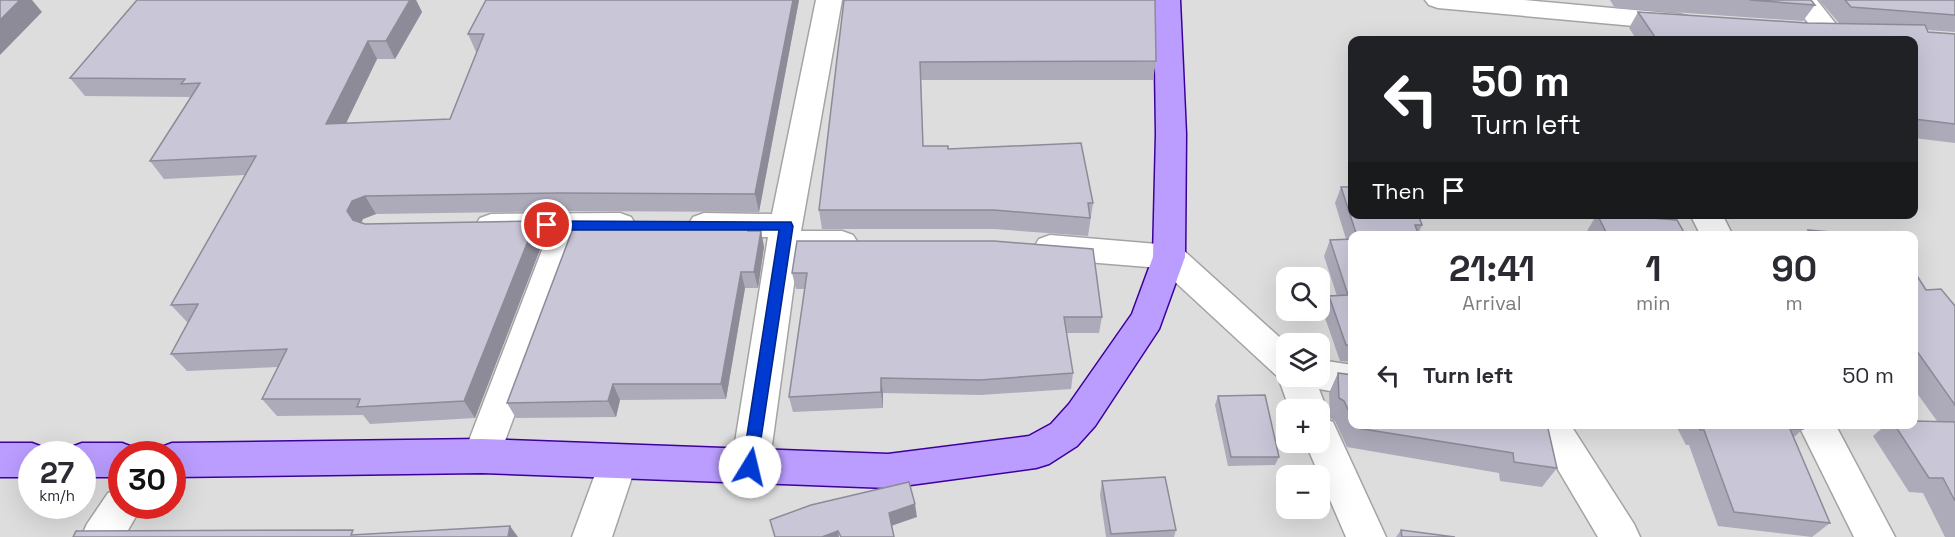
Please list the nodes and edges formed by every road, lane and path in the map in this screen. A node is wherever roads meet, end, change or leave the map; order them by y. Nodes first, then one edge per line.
1 (829, 0) edge
2 (1167, 0) edge
3 (1438, 0) edge
4 (1803, 0) edge
5 (1602, 17) junction
6 (1705, 24) edge
7 (1796, 31) edge
8 (1612, 36) edge
9 (568, 225) junction
10 (466, 226) edge
11 (785, 234) junction
12 (866, 243) edge
13 (1018, 245) edge
14 (1169, 256) junction
15 (1276, 356) edge
16 (1330, 377) edge
17 (1348, 379) edge
18 (1552, 429) edge
19 (1819, 429) edge
20 (1329, 453) edge
21 (482, 456) junction
22 (0, 460) edge
23 (18, 460) edge
24 (186, 460) edge
25 (618, 462) junction
26 (750, 467) junction
27 (113, 519) edge
28 (101, 537) edge
29 (591, 537) edge
30 (1366, 537) edge
31 (1620, 537) edge
32 (1875, 537) edge

1 - 11 street
2 - 14 main road
3 - 5 street
4 - 7 street
5 - 6 street
5 - 8 street
9 - 10 street
9 - 11 street
9 - 21 street
11 - 12 street
11 - 26 street
13 - 14 street
14 - 15 street
14 - 26 main road
16 - 17 street
18 - 31 street
19 - 32 street
20 - 30 street
21 - 24 main road
21 - 25 main road
22 - 23 main road
25 - 26 main road
25 - 29 street
27 - 28 street

